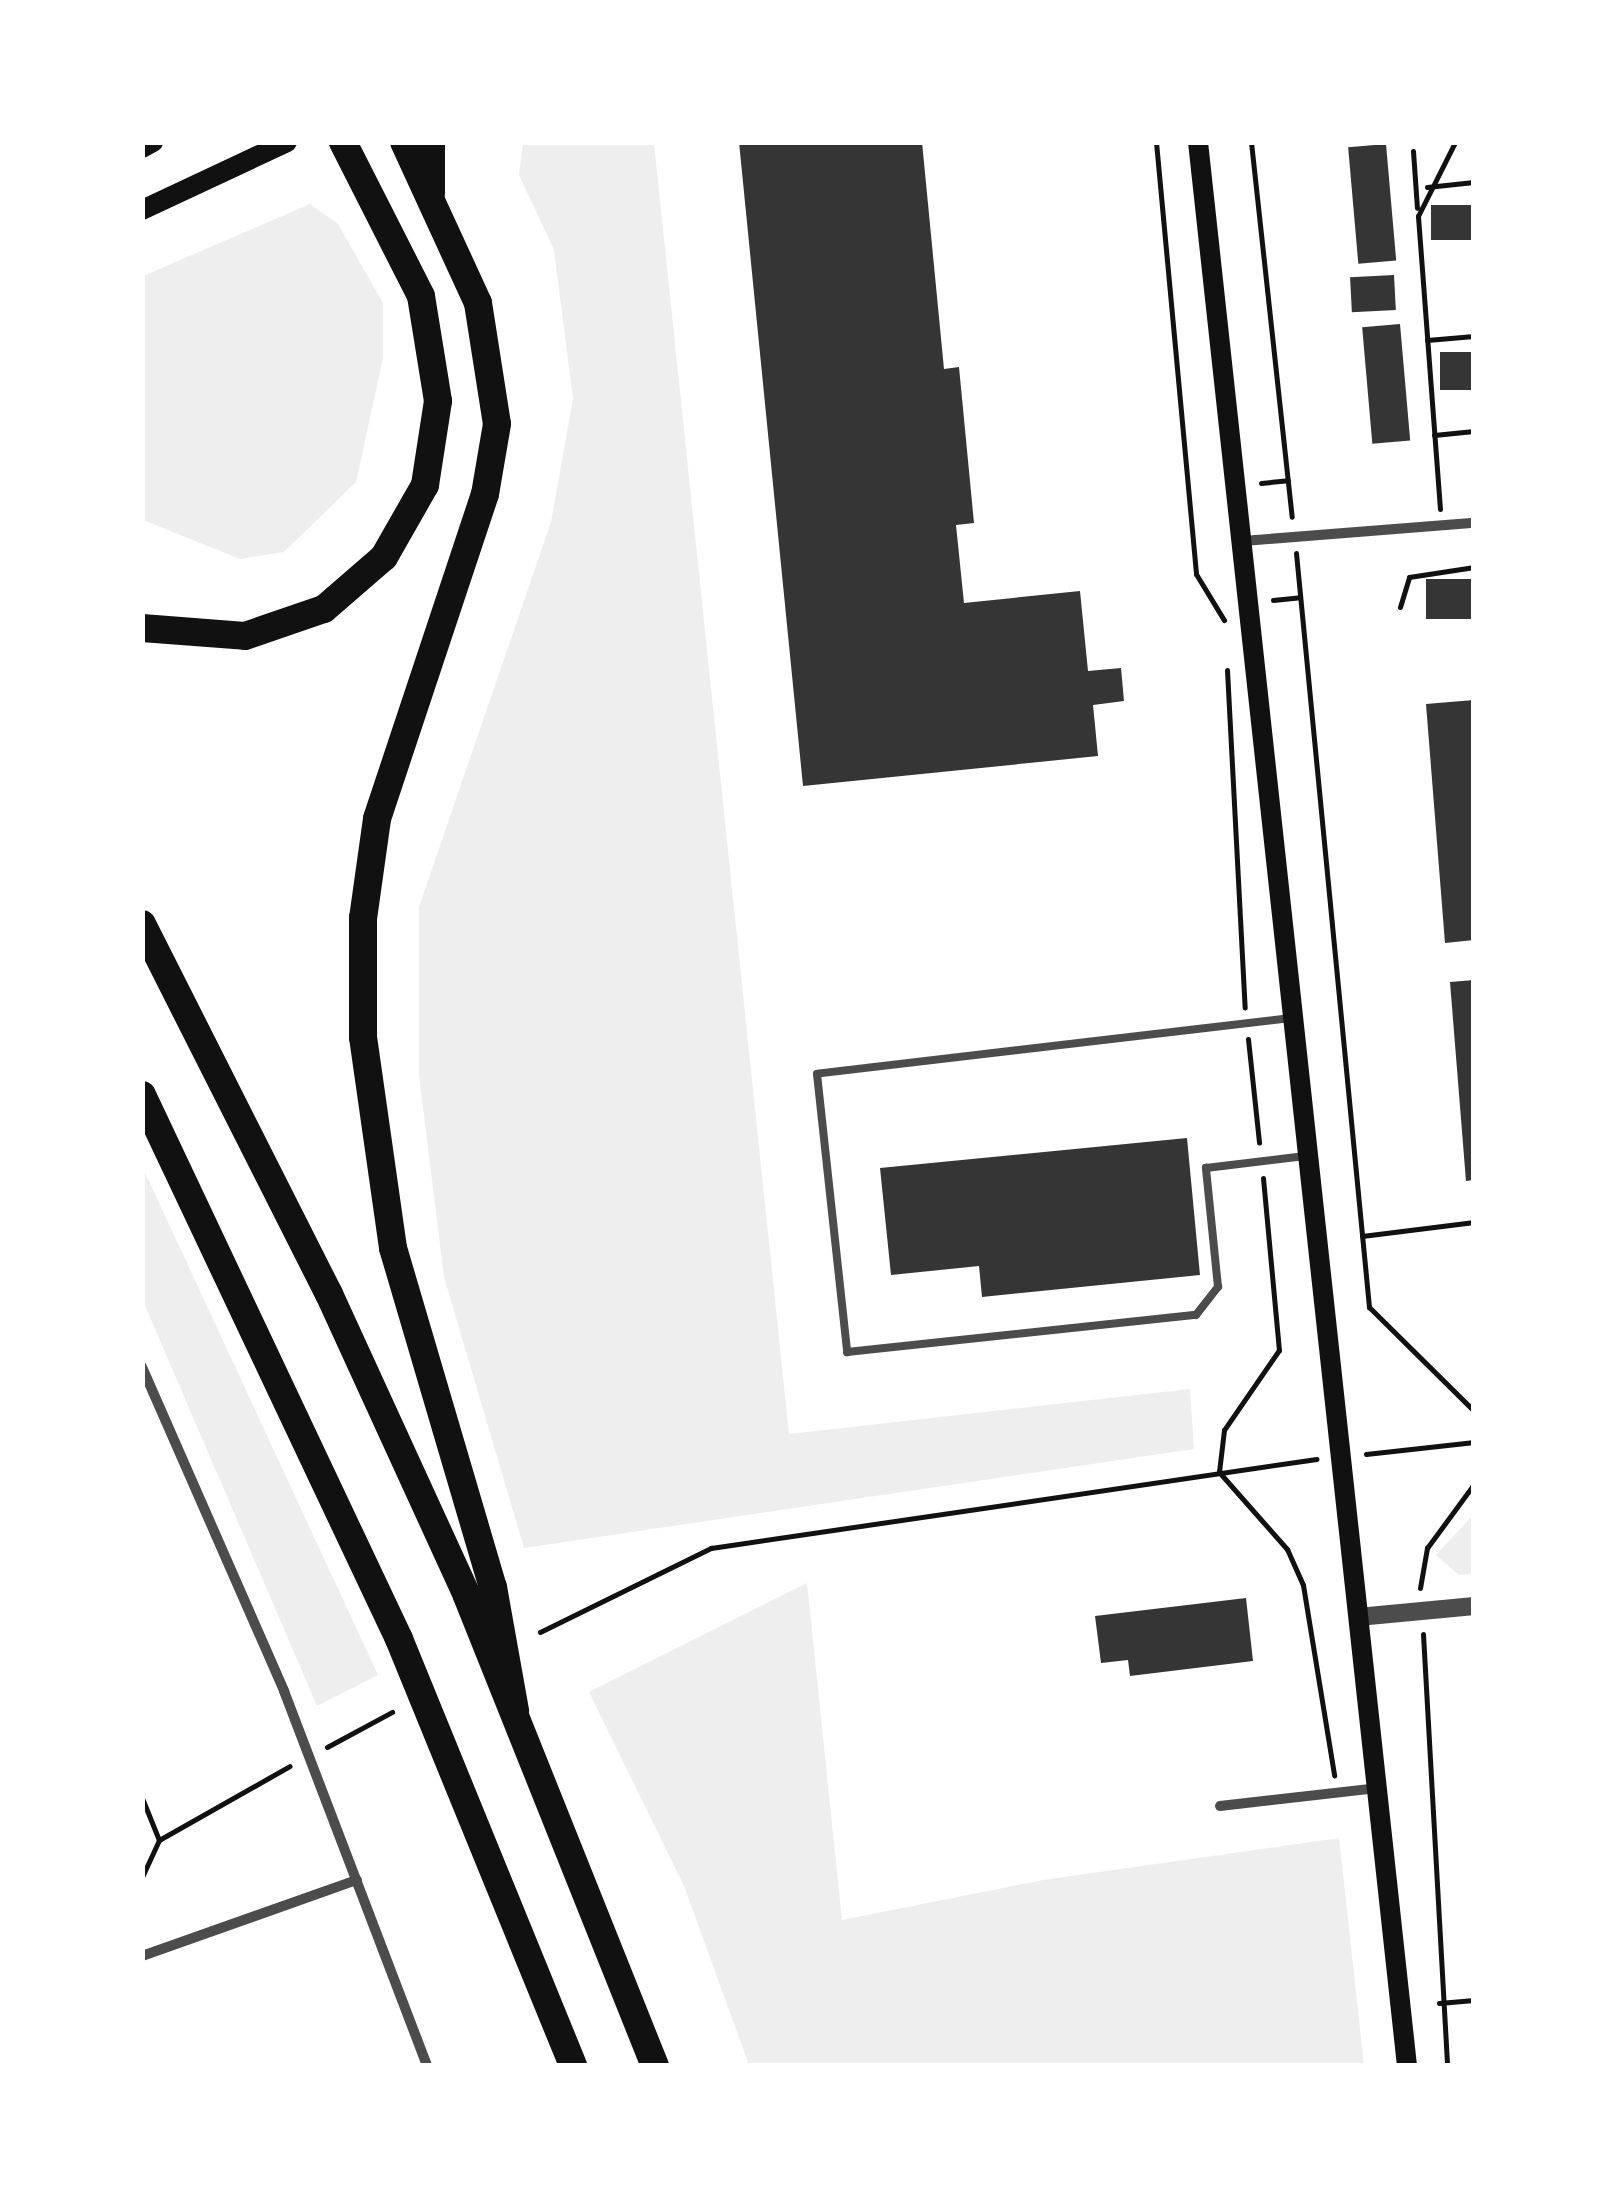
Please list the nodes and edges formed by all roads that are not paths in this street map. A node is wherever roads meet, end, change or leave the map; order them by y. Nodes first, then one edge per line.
1 (153, 142) edge
2 (287, 142) edge
3 (343, 142) edge
4 (404, 142) edge
5 (431, 142) edge
6 (1198, 142) edge
7 (142, 148) edge
8 (431, 199) junction
9 (142, 210) edge
10 (1474, 523) edge
11 (1244, 541) junction
12 (142, 628) edge
13 (142, 924) edge
14 (1296, 1018) junction
15 (142, 1095) edge
16 (1311, 1155) junction
17 (144, 1374) edge
18 (1474, 1606) edge
19 (1358, 1617) junction
20 (515, 1710) junction
21 (1377, 1788) junction
22 (1220, 1806) dead end
23 (357, 1880) junction
24 (142, 1956) edge
25 (427, 2066) edge
26 (573, 2066) edge
27 (654, 2066) edge
28 (1407, 2066) edge

1 - 7 main road
2 - 9 main road
3 - 12 highway
4 - 8 highway
5 - 8 highway
6 - 11 main road
8 - 20 highway
10 - 11 street
11 - 14 main road
13 - 20 highway
14 - 16 main road
14 - 16 lane
15 - 26 highway
16 - 19 main road
17 - 23 street
18 - 19 street
19 - 21 main road
20 - 27 highway
21 - 22 street
21 - 28 main road
23 - 24 street
23 - 25 street

